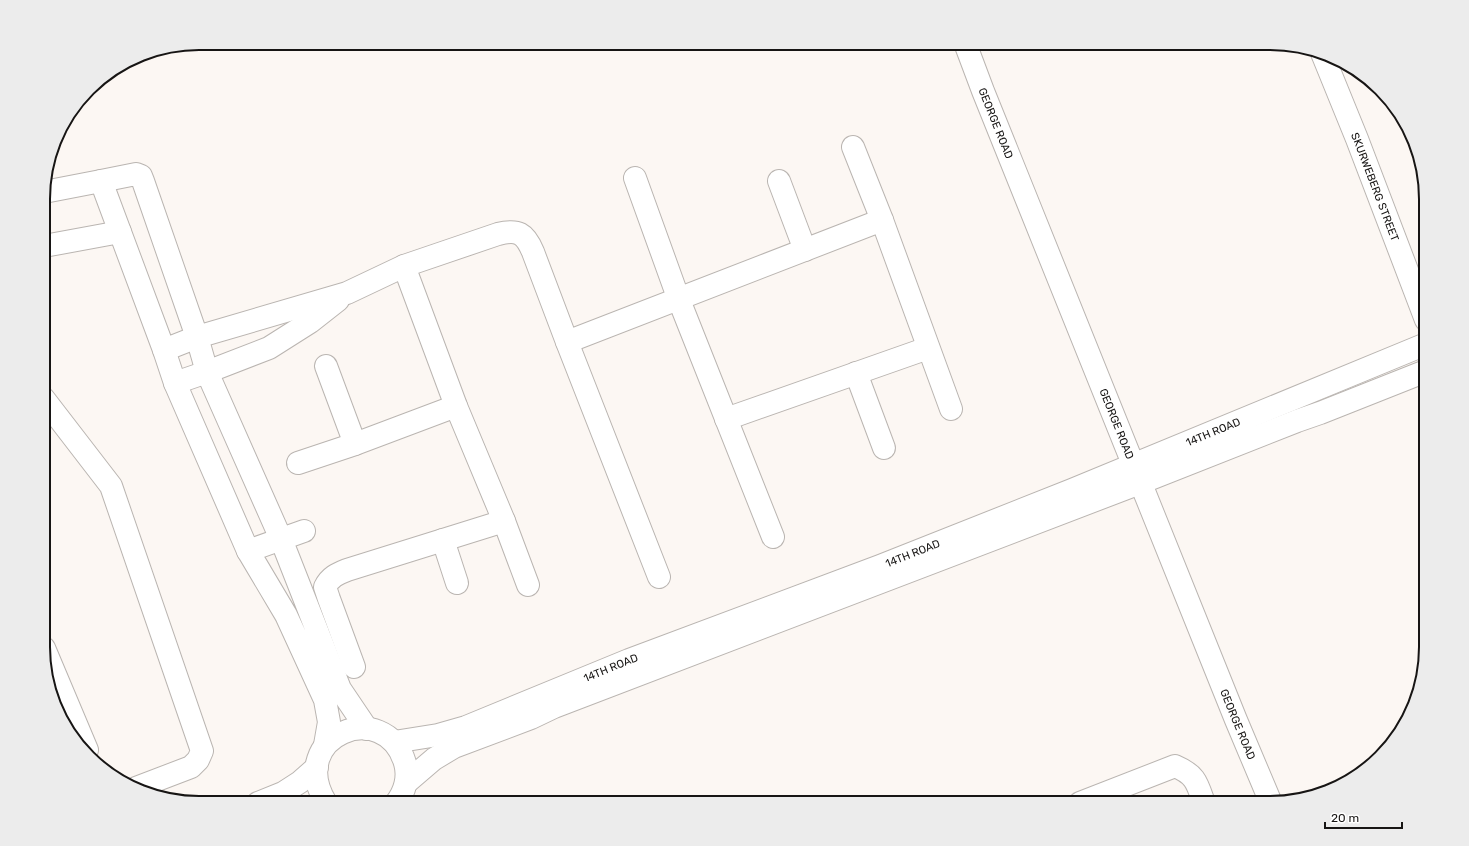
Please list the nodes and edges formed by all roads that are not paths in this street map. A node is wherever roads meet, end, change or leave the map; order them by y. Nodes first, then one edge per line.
1 (968, 50) edge
2 (1325, 60) edge
3 (853, 147) dead end
4 (635, 178) dead end
5 (100, 181) junction
6 (779, 181) dead end
7 (50, 191) edge
8 (882, 220) junction
9 (120, 232) junction
10 (50, 245) edge
11 (805, 250) junction
12 (404, 266) junction
13 (347, 293) junction
14 (679, 300) junction
15 (1419, 302) edge
16 (197, 337) junction
17 (567, 342) junction
18 (1419, 347) edge
19 (928, 348) junction
20 (164, 350) junction
21 (326, 366) dead end
22 (207, 372) junction
23 (856, 373) junction
24 (1419, 373) edge
25 (175, 383) junction
26 (456, 406) junction
27 (50, 407) edge
28 (951, 409) dead end
29 (726, 419) junction
30 (355, 444) junction
31 (884, 448) dead end
32 (298, 463) dead end
33 (1137, 474) junction
34 (504, 521) junction
35 (304, 530) dead end
36 (773, 537) dead end
37 (281, 539) junction
38 (443, 540) junction
39 (248, 551) junction
40 (660, 577) dead end
41 (457, 583) dead end
42 (528, 585) dead end
43 (51, 664) edge
44 (354, 667) dead end
45 (367, 728) junction
46 (83, 740) edge
47 (394, 742) junction
48 (325, 746) junction
49 (317, 767) junction
50 (406, 784) junction
51 (143, 785) edge
52 (276, 796) edge
53 (322, 796) edge
54 (401, 796) edge
55 (1098, 796) edge
56 (1202, 796) edge
57 (1269, 796) edge

1 - 33 street, GEORGE ROAD
2 - 15 street, SKURWEBERG STREET
3 - 8 street
4 - 14 street
5 - 7 street
5 - 9 street
5 - 16 street
6 - 11 street
8 - 11 street
8 - 19 street
9 - 10 street
9 - 20 street
11 - 14 street
12 - 13 street
12 - 17 street
12 - 26 street
13 - 16 street
13 - 22 street
14 - 17 street
14 - 29 street
16 - 20 street
16 - 22 street
17 - 40 street
18 - 33 street, 14TH ROAD
19 - 23 street
19 - 28 street
20 - 25 street
21 - 30 street
22 - 25 street
22 - 37 street
23 - 29 street
23 - 31 street
24 - 33 street, 14TH ROAD
25 - 39 street
26 - 30 street
26 - 34 street
27 - 51 street
29 - 36 street
30 - 32 street
33 - 47 street, 14TH ROAD
33 - 50 street, 14TH ROAD
33 - 57 street, GEORGE ROAD
34 - 38 street
34 - 42 street
35 - 37 street
37 - 39 street
37 - 45 street
38 - 41 street
38 - 44 street
39 - 48 street
43 - 46 street
45 - 47 street
45 - 48 street
47 - 50 street
48 - 49 street
49 - 52 street
49 - 53 street
50 - 54 street
55 - 56 street

